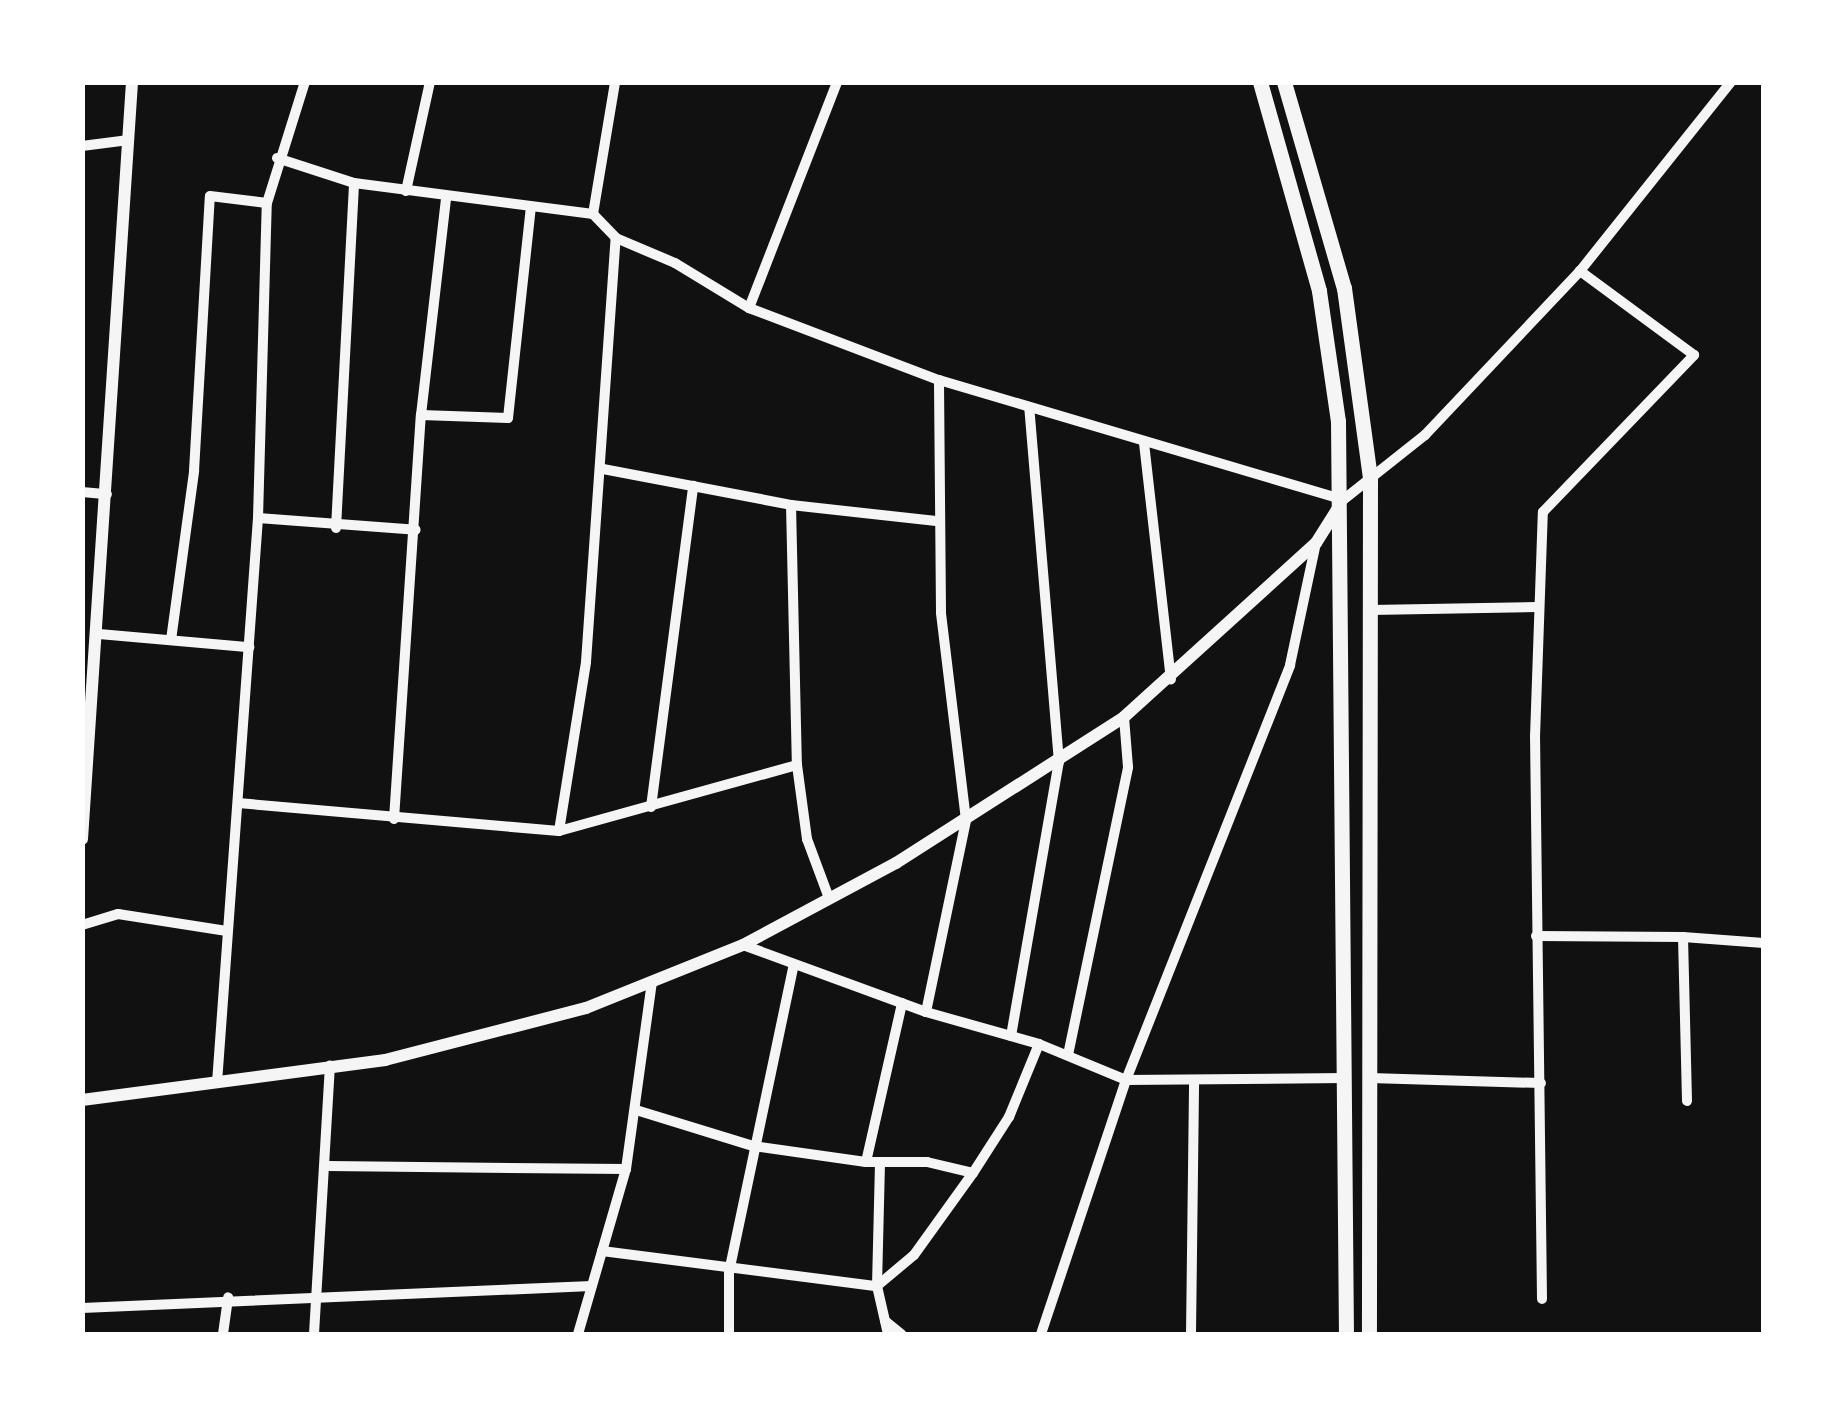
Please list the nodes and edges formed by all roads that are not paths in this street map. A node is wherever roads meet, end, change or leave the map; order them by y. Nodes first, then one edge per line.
1 (132, 82) edge
2 (305, 82) edge
3 (430, 82) edge
4 (614, 82) edge
5 (837, 82) edge
6 (1260, 82) edge
7 (1284, 82) edge
8 (1732, 82) edge
9 (129, 140) junction
10 (82, 146) edge
11 (277, 158) junction
12 (354, 183) junction
13 (406, 191) junction
14 (446, 198) junction
15 (267, 203) junction
16 (531, 207) junction
17 (593, 214) junction
18 (616, 238) junction
19 (1580, 272) junction
20 (749, 308) junction
21 (939, 380) junction
22 (1030, 408) junction
23 (421, 415) junction
24 (1144, 444) junction
25 (603, 469) junction
26 (1370, 477) junction
27 (694, 486) junction
28 (82, 492) edge
29 (106, 494) junction
30 (1343, 500) junction
31 (791, 505) junction
32 (258, 518) junction
33 (936, 521) junction
34 (336, 528) junction
35 (416, 530) junction
36 (1316, 543) junction
37 (1536, 607) junction
38 (1371, 610) junction
39 (99, 634) junction
40 (171, 640) junction
41 (250, 647) junction
42 (1170, 680) junction
43 (1124, 717) junction
44 (1059, 762) junction
45 (797, 765) junction
46 (238, 803) junction
47 (651, 807) junction
48 (394, 819) junction
49 (966, 820) junction
50 (560, 832) junction
51 (82, 839) edge
52 (829, 898) junction
53 (82, 924) edge
54 (227, 931) junction
55 (1536, 936) junction
56 (1684, 937) junction
57 (1764, 944) edge
58 (743, 945) junction
59 (793, 967) junction
60 (652, 982) junction
61 (902, 1003) junction
62 (926, 1012) junction
63 (1011, 1036) junction
64 (1038, 1044) junction
65 (1068, 1056) junction
66 (330, 1064) junction
67 (1346, 1078) junction
68 (1370, 1078) junction
69 (1126, 1080) junction
70 (1194, 1082) junction
71 (217, 1083) junction
72 (1542, 1083) junction
73 (82, 1100) edge
74 (1687, 1102) dead end
75 (636, 1110) junction
76 (754, 1146) junction
77 (866, 1162) junction
78 (880, 1163) junction
79 (328, 1166) junction
80 (626, 1169) junction
81 (973, 1174) junction
82 (602, 1251) junction
83 (728, 1272) junction
84 (592, 1286) junction
85 (877, 1286) junction
86 (316, 1296) junction
87 (228, 1298) junction
88 (1542, 1299) dead end
89 (82, 1308) edge
90 (885, 1321) junction
91 (223, 1334) edge
92 (314, 1334) edge
93 (578, 1334) edge
94 (728, 1334) edge
95 (888, 1334) edge
96 (901, 1334) edge
97 (1041, 1334) edge
98 (1191, 1334) edge
99 (1346, 1334) edge
100 (1369, 1334) edge

1 - 9 street
2 - 11 street
3 - 13 street
4 - 17 street
5 - 20 street
6 - 30 highway
7 - 26 highway
8 - 19 street
9 - 10 street
9 - 29 street
11 - 12 street
11 - 15 street
12 - 13 street
12 - 34 street
13 - 14 street
14 - 16 street
14 - 23 street
15 - 32 street
15 - 40 street
16 - 17 street
16 - 23 street
17 - 18 street
18 - 20 street
18 - 25 street
19 - 26 street
19 - 37 street
20 - 21 street
21 - 22 street
21 - 33 street
22 - 24 street
22 - 44 street
23 - 35 street
24 - 30 street
24 - 42 street
25 - 27 street
25 - 50 street
26 - 30 street
26 - 38 highway
27 - 31 street
27 - 47 street
28 - 29 street
29 - 39 street
30 - 36 street
30 - 67 highway
31 - 33 street
31 - 45 street
32 - 34 street
32 - 41 street
33 - 49 street
34 - 35 street
35 - 48 street
36 - 42 street
36 - 69 street
37 - 38 street
37 - 55 street
38 - 68 highway
39 - 40 street
39 - 51 street
40 - 41 street
41 - 46 street
42 - 43 street
43 - 44 street
43 - 65 street
44 - 49 street
44 - 63 street
45 - 47 street
45 - 52 street
46 - 48 street
46 - 54 street
47 - 50 street
48 - 50 street
49 - 52 street
49 - 62 street
52 - 58 street
53 - 54 street
54 - 71 street
55 - 56 street
55 - 72 street
56 - 57 street
56 - 74 street
58 - 59 street
58 - 60 street
59 - 61 street
59 - 76 street
60 - 66 street
60 - 75 street
61 - 62 street
61 - 77 street
62 - 63 street
63 - 64 street
64 - 65 street
64 - 81 street
65 - 69 street
66 - 71 street
66 - 79 street
67 - 70 street
67 - 99 highway
68 - 72 street
68 - 100 highway
69 - 70 street
69 - 97 street
70 - 98 street
71 - 73 street
72 - 88 street
75 - 76 street
75 - 80 street
76 - 77 street
76 - 83 street
77 - 78 street
78 - 81 street
78 - 85 street
79 - 80 street
79 - 86 street
80 - 82 street
81 - 85 street
82 - 83 street
82 - 84 street
83 - 85 street
83 - 94 street
84 - 86 street
84 - 93 street
85 - 90 street
86 - 87 street
86 - 92 street
87 - 89 street
87 - 91 street
90 - 95 street
90 - 96 street

